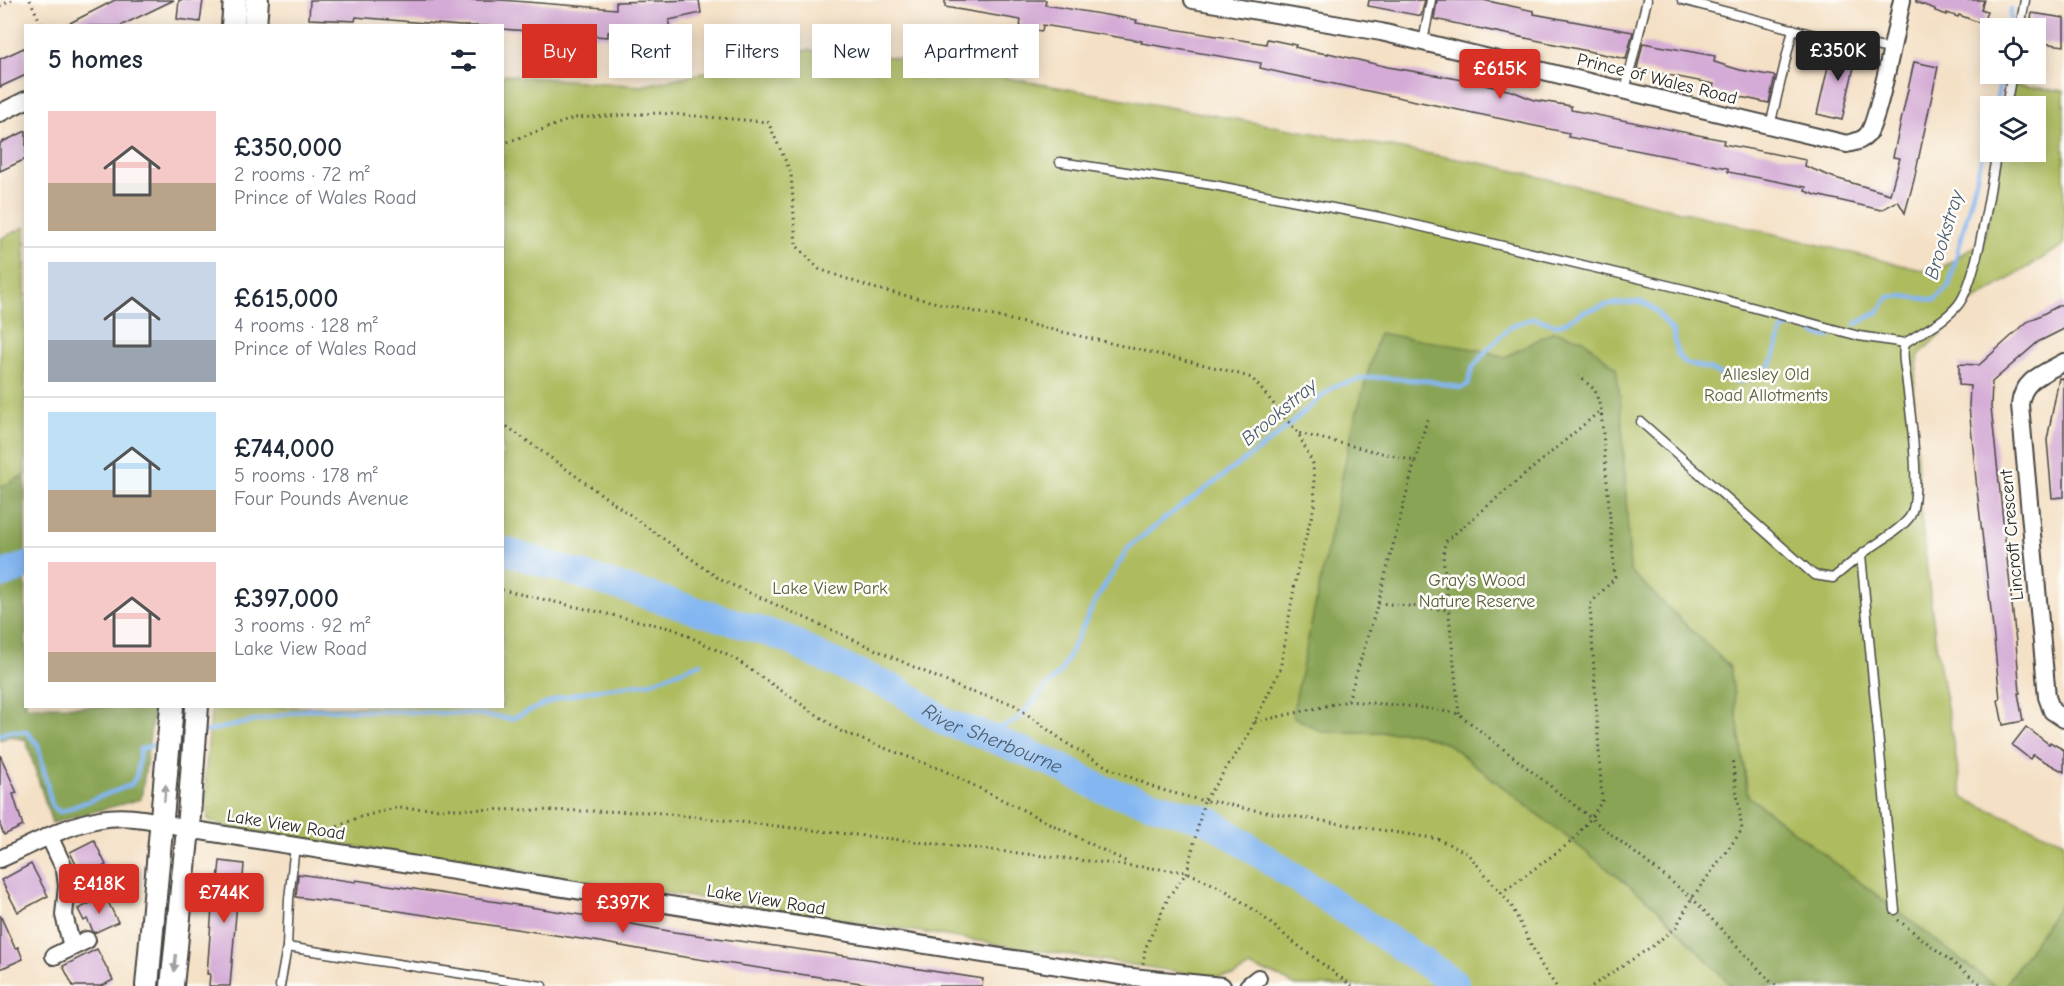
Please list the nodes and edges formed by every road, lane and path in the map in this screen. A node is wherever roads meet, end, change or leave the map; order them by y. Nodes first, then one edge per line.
1 (12, 0) edge
2 (30, 0) edge
3 (235, 0) edge
4 (257, 0) edge
5 (1193, 0) edge
6 (1431, 0) edge
7 (1647, 0) edge
8 (1682, 0) edge
9 (1902, 0) edge
10 (2025, 0) edge
11 (0, 6) edge
12 (2022, 18) edge
13 (41, 24) edge
14 (233, 24) edge
15 (255, 24) edge
16 (1793, 29) junction
17 (1423, 42) junction
18 (1891, 49) junction
19 (1624, 91) junction
20 (24, 101) edge
21 (0, 113) edge
22 (1770, 126) junction
23 (504, 143) edge
24 (1060, 162) dead end
25 (1995, 162) edge
26 (1905, 343) junction
27 (2064, 362) edge
28 (1579, 376) dead end
29 (1601, 410) junction
30 (1428, 417) dead end
31 (1641, 422) dead end
32 (504, 424) edge
33 (1298, 433) junction
34 (1415, 461) junction
35 (1861, 555) junction
36 (504, 590) edge
37 (1378, 603) junction
38 (1450, 610) junction
39 (1348, 701) junction
40 (1459, 714) junction
41 (196, 715) edge
42 (171, 716) edge
43 (2064, 719) edge
44 (1255, 722) junction
45 (1732, 758) dead end
46 (1204, 801) junction
47 (1591, 818) junction
48 (163, 822) junction
49 (188, 829) junction
50 (50, 836) junction
51 (295, 846) junction
52 (0, 859) edge
53 (1133, 865) junction
54 (1187, 872) junction
55 (1501, 893) junction
56 (1692, 898) junction
57 (1895, 910) joint
58 (287, 946) junction
59 (54, 956) dead end
60 (1141, 978) junction
61 (1121, 981) edge
62 (147, 986) edge
63 (172, 986) edge
64 (280, 986) edge
65 (542, 986) edge
66 (1222, 986) edge
67 (1352, 986) edge
68 (1556, 986) edge
69 (1592, 986) edge
70 (1778, 986) edge
71 (1983, 986) edge

1 - 11 path
2 - 13 path
3 - 14 main road
4 - 15 main road
5 - 17 street, Prince of Wales Road
6 - 17 lane
7 - 19 lane
8 - 16 lane
9 - 18 street, Prince of Wales Road
10 - 12 lane
16 - 18 lane
16 - 22 lane
17 - 19 street, Prince of Wales Road
18 - 22 street, Prince of Wales Road
19 - 22 street, Prince of Wales Road
20 - 21 street
23 - 33 path
24 - 26 lane
25 - 26 lane
26 - 35 lane
27 - 43 street, Lincroft Crescent
28 - 29 path
29 - 38 path
29 - 47 path
30 - 34 path
31 - 35 lane
32 - 46 path
33 - 34 path
33 - 44 path
34 - 37 path
35 - 57 lane
36 - 53 path
37 - 38 path
37 - 39 path
38 - 40 path
39 - 40 path
39 - 44 path
40 - 47 path
41 - 49 main road
48 -> 42 main road
44 - 46 path
45 - 56 path
46 - 54 path
46 - 55 path
47 - 55 path
47 - 56 path
48 - 49 street, Lake View Road
48 - 50 street, Lake View Road
48 - 62 main road
49 - 51 street, Lake View Road
49 -> 63 main road
50 - 52 street, Lake View Road
50 - 59 street
51 - 53 path
51 - 58 lane
51 - 61 street, Lake View Road
53 - 54 path
54 - 60 path
54 - 67 path
55 - 68 path
56 - 69 path
56 - 70 path
57 - 71 path
58 - 64 lane
58 - 65 lane
60 - 61 street, Lake View Road
60 - 66 street, Lake View Road

